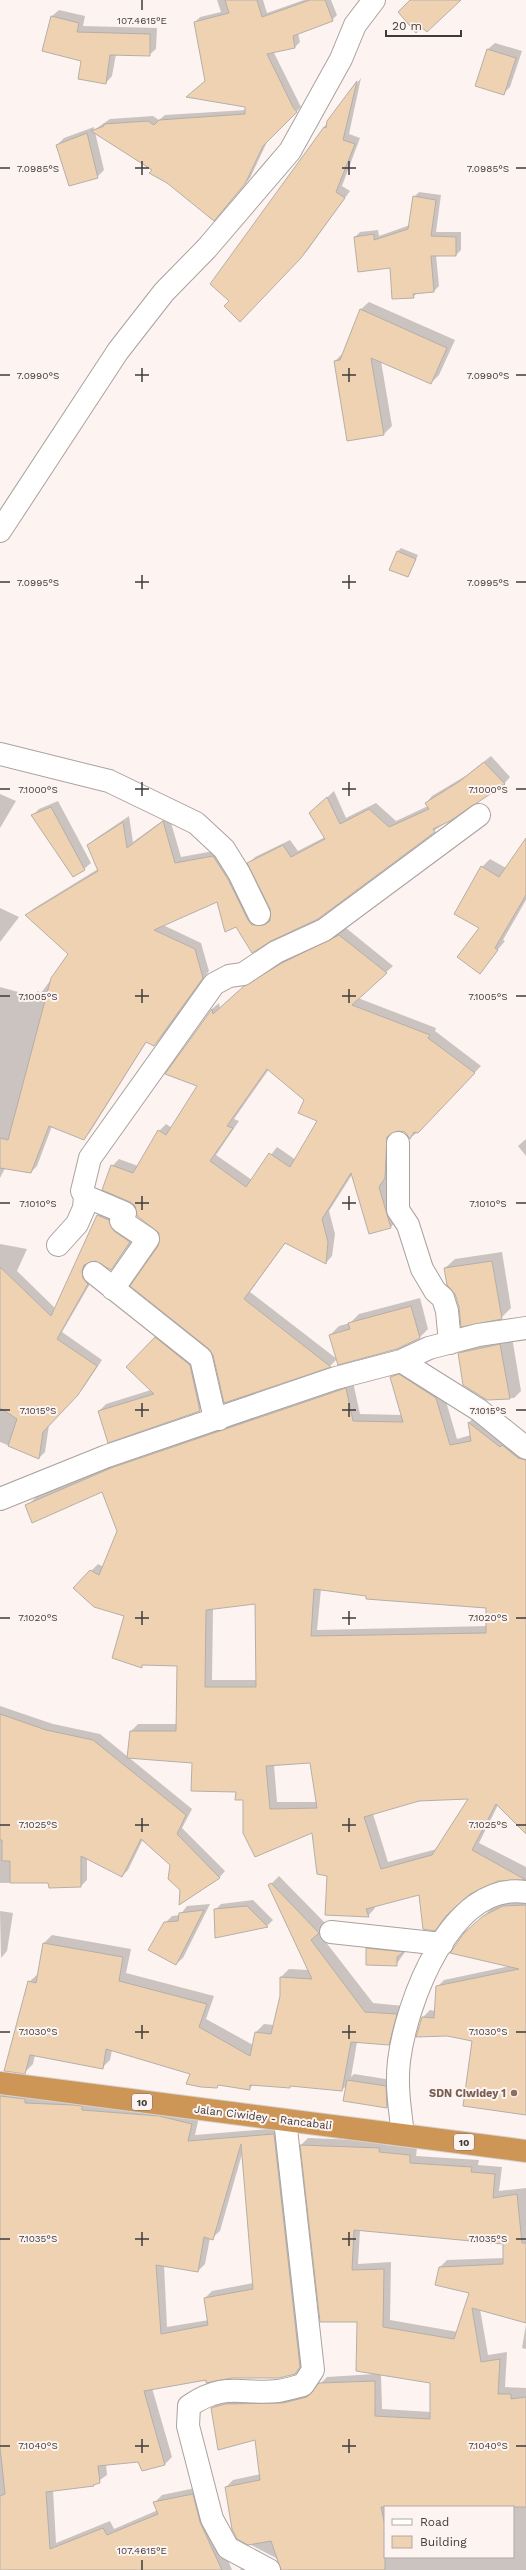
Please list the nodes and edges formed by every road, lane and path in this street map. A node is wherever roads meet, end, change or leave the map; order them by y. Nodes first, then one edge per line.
1 (374, 0) edge
2 (0, 531) edge
3 (0, 754) edge
4 (479, 814) dead end
5 (260, 914) dead end
6 (398, 1143) dead end
7 (84, 1196) junction
8 (58, 1245) dead end
9 (94, 1273) dead end
10 (114, 1289) junction
11 (526, 1328) edge
12 (450, 1342) junction
13 (401, 1361) junction
14 (213, 1407) junction
15 (526, 1448) edge
16 (0, 1499) edge
17 (526, 1892) edge
18 (331, 1932) dead end
19 (442, 1944) junction
20 (0, 2083) edge
21 (285, 2120) junction
22 (403, 2134) junction
23 (526, 2151) edge
24 (269, 2570) edge

1 - 2 street
3 - 5 street
4 - 7 street
6 - 12 street
7 - 8 street
7 - 10 street
9 - 10 street
10 - 14 street
11 - 12 street
12 - 13 street
13 - 14 street
13 - 15 street
14 - 16 street
17 - 19 street
18 - 19 street
19 - 22 street
20 - 21 highway, Jalan Ciwidey - Rancabali / 10
21 - 22 highway, Jalan Ciwidey - Rancabali / 10
21 - 24 street
22 - 23 highway, Jalan Ciwidey - Rancabali / 10

